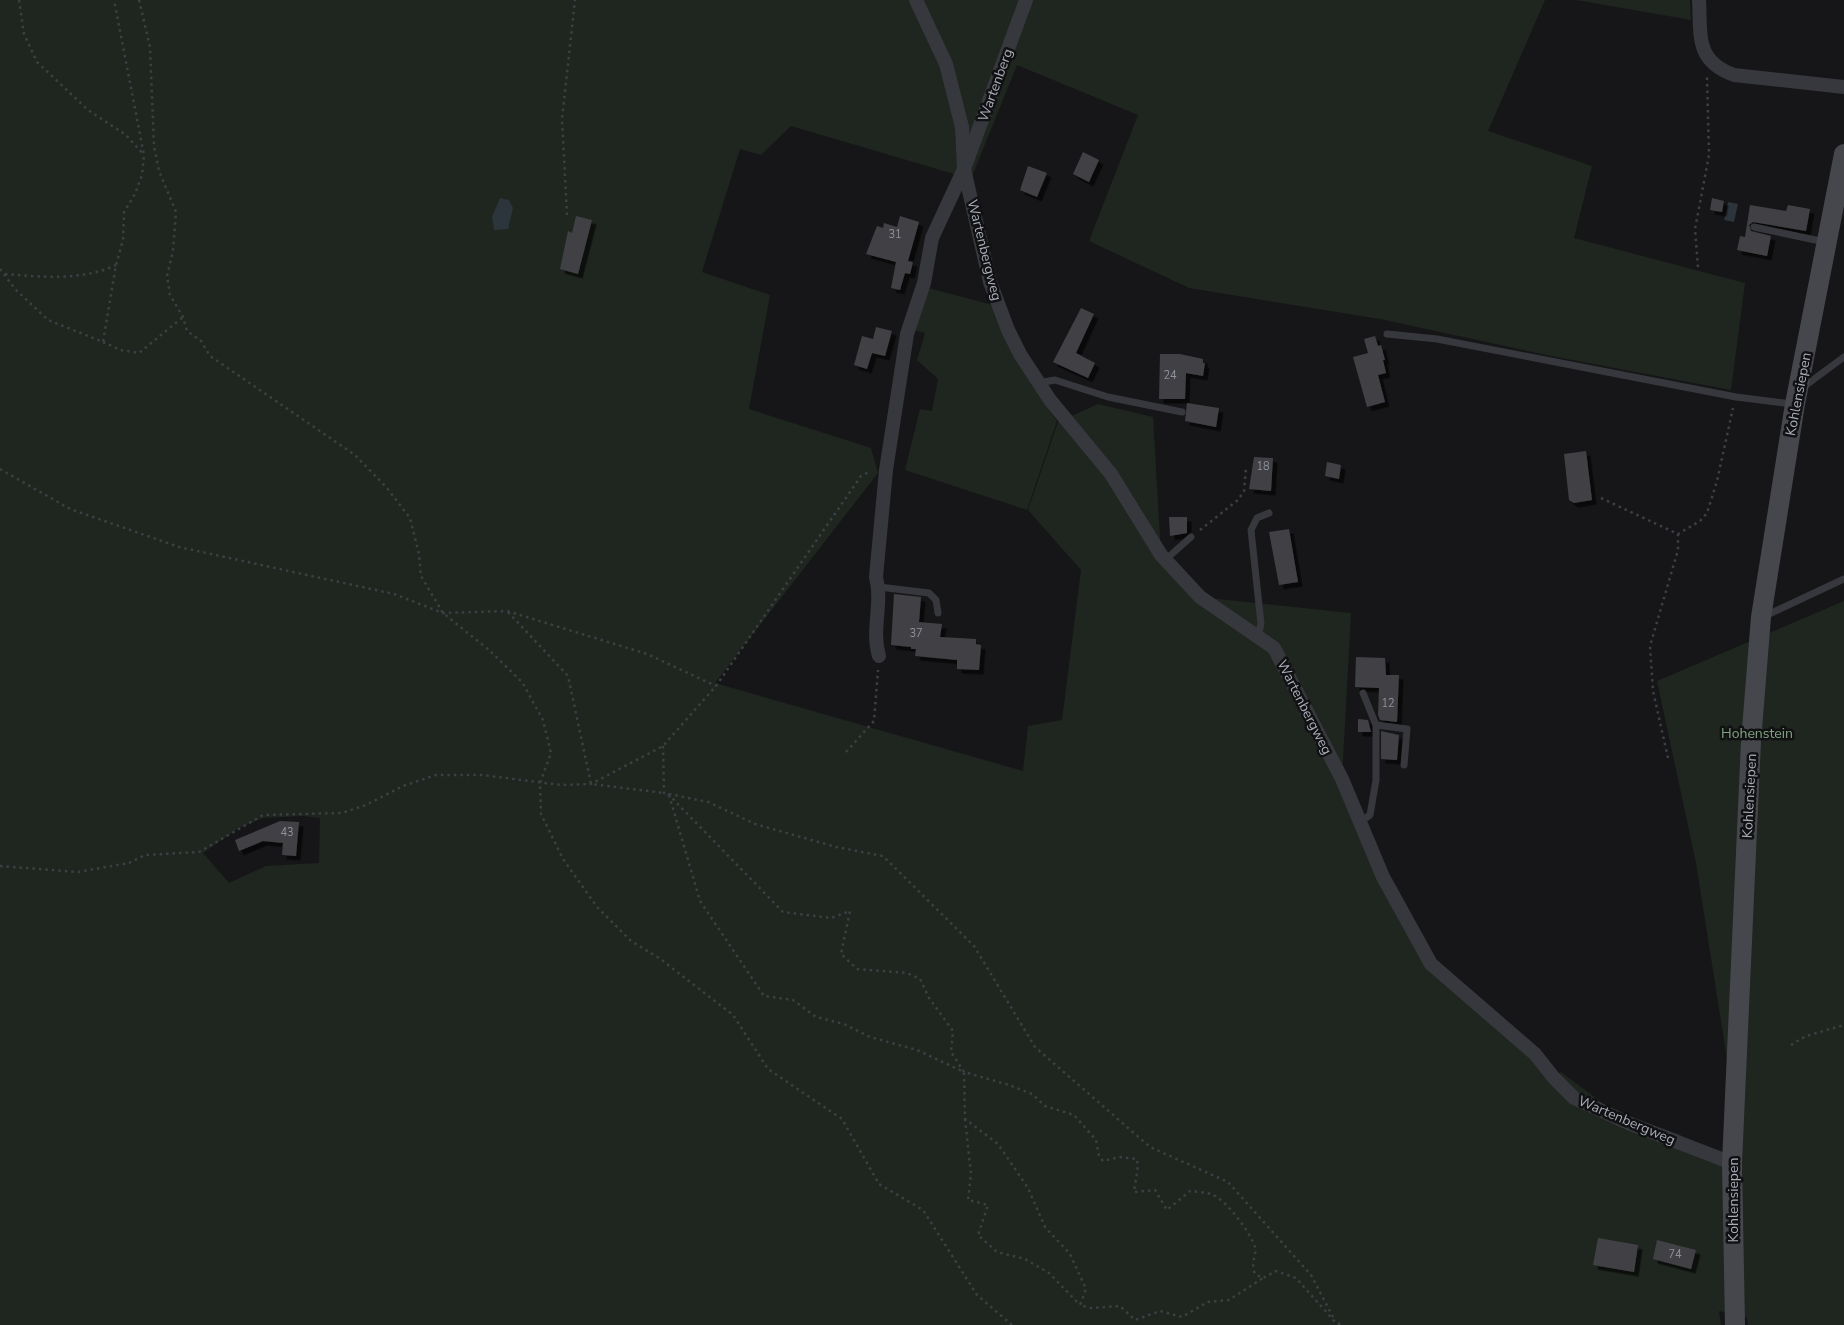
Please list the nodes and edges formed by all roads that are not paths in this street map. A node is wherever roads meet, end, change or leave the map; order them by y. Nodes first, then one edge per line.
1 (916, 0) edge
2 (1026, 0) edge
3 (1699, 0) edge
4 (1844, 87) edge
5 (1844, 154) edge
6 (964, 169) junction
7 (1754, 227) dead end
8 (1827, 242) junction
9 (1387, 334) dead end
10 (1844, 357) edge
11 (1037, 383) junction
12 (1797, 398) junction
13 (1182, 412) dead end
14 (1269, 513) dead end
15 (1191, 537) dead end
16 (1165, 560) junction
17 (1844, 579) edge
18 (879, 587) junction
19 (938, 613) dead end
20 (1762, 617) junction
21 (1258, 636) junction
22 (878, 656) road end
23 (1363, 693) dead end
24 (1376, 725) junction
25 (1404, 765) dead end
26 (1361, 821) junction
27 (1732, 1163) junction
28 (1735, 1325) edge

1 - 6 street, Wartenbergweg
2 - 6 street, Wartenberg
3 - 4 street
5 - 8 street, Kohlensiepen
6 - 11 street, Wartenbergweg
6 - 18 street, Wartenbergweg
7 - 8 lane
8 - 12 street, Kohlensiepen
9 - 12 lane
10 - 12 lane
11 - 13 lane
11 - 16 street, Wartenbergweg
12 - 20 street, Kohlensiepen
14 - 21 lane
15 - 16 lane
16 - 21 street, Wartenbergweg
17 - 20 lane
18 - 19 lane
18 - 22 street, Wartenbergweg
20 - 27 street, Kohlensiepen
21 - 26 street, Wartenbergweg
23 - 24 lane
24 - 25 lane
24 - 26 lane
26 - 27 street, Wartenbergweg
27 - 28 street, Kohlensiepen

